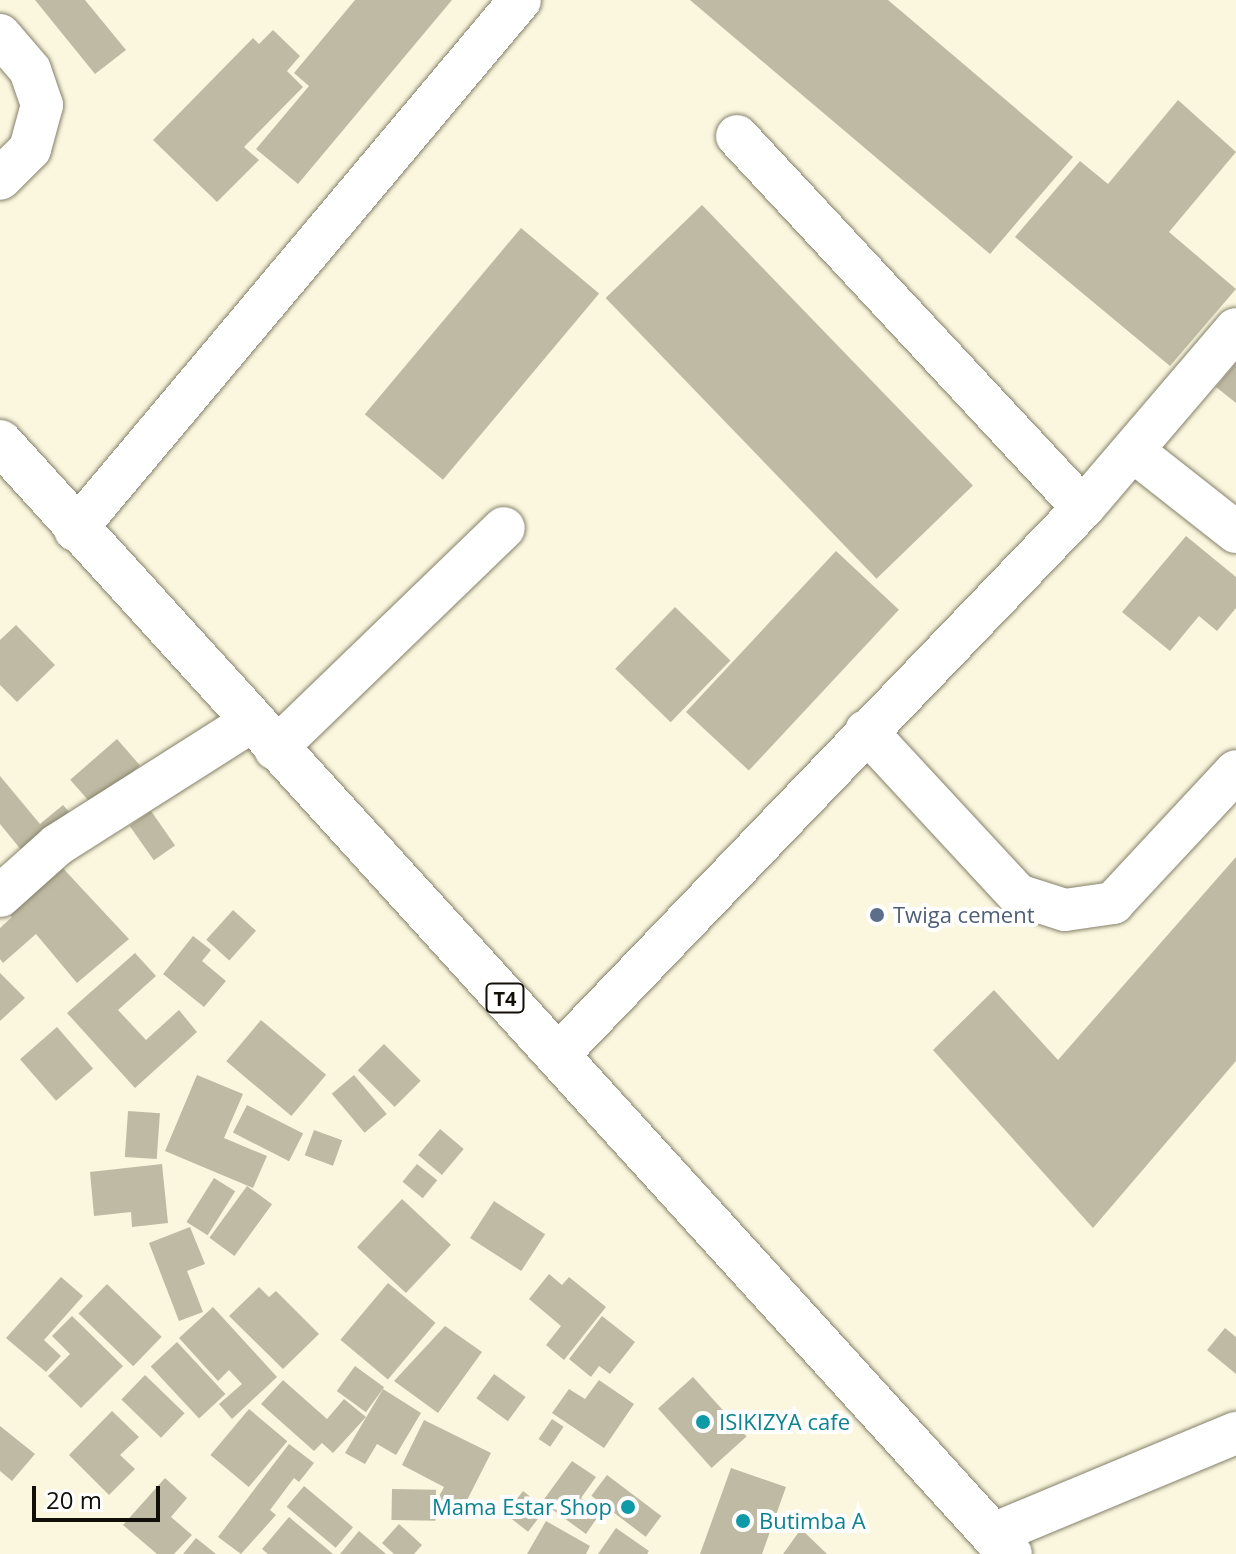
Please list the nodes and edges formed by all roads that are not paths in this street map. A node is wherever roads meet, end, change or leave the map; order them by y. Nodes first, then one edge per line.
1 (520, 0) edge
2 (0, 35) edge
3 (737, 136) dead end
4 (0, 179) edge
5 (1236, 329) edge
6 (0, 442) edge
7 (1133, 451) junction
8 (1083, 508) junction
9 (504, 528) dead end
10 (75, 530) junction
11 (1236, 532) edge
12 (866, 731) junction
13 (263, 735) junction
14 (1236, 771) edge
15 (0, 896) edge
16 (558, 1055) junction
17 (1236, 1433) edge
18 (1001, 1544) edge

1 - 10 street
2 - 4 street
3 - 8 street
5 - 7 street
6 - 10 highway, T4
7 - 8 street
7 - 11 street
8 - 12 street
9 - 13 street
10 - 13 highway, T4
12 - 14 street
12 - 16 street
13 - 15 street
13 - 16 highway, T4
16 - 18 highway, T4
17 - 18 street

